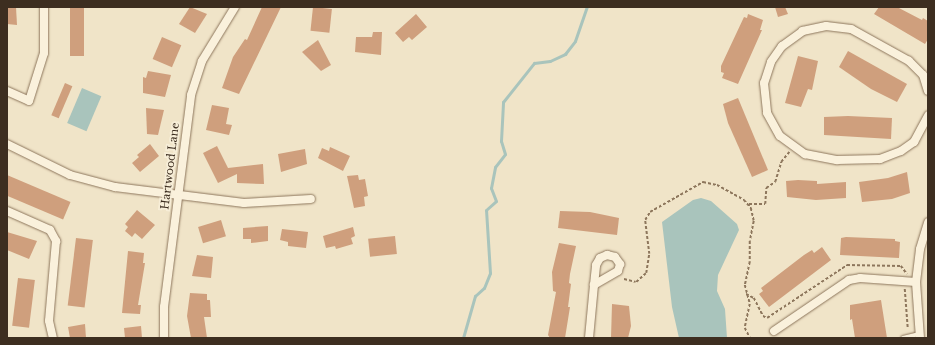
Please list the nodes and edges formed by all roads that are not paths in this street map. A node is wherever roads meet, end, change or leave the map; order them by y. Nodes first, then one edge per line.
1 (44, 7) edge
2 (235, 7) edge
3 (7, 91) edge
4 (928, 91) edge
5 (928, 116) edge
6 (926, 130) edge
7 (7, 144) edge
8 (177, 195) junction
9 (311, 199) dead end
10 (7, 210) edge
11 (928, 222) edge
12 (916, 282) junction
13 (594, 285) junction
14 (774, 331) dead end
15 (920, 336) edge
16 (53, 338) edge
17 (164, 338) edge
18 (589, 338) edge
19 (903, 338) edge

1 - 3 street
2 - 8 street, Hartwood Lane
4 - 6 street
5 - 6 street
7 - 8 street
8 - 9 street
8 - 17 street, Hartwood Lane
10 - 16 street
11 - 12 street
12 - 14 street
12 - 15 street
13 - 13 street
13 - 18 street
15 - 19 lane

